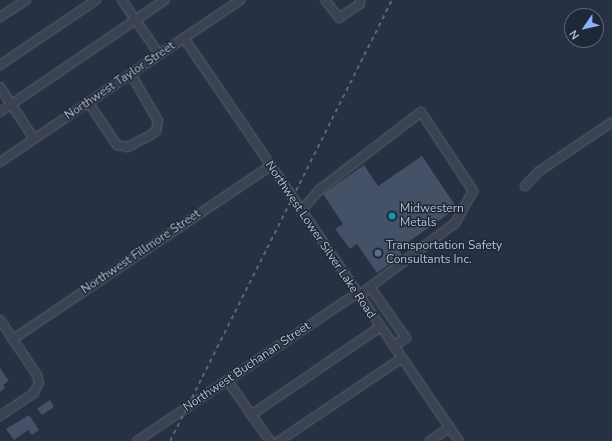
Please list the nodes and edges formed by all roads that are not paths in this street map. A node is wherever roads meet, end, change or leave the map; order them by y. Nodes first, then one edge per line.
1 (26, 0) edge
2 (96, 0) edge
3 (122, 0) edge
4 (165, 0) edge
5 (240, 0) edge
6 (326, 0) edge
7 (360, 0) edge
8 (0, 17) edge
9 (136, 20) junction
10 (184, 38) junction
11 (159, 54) junction
12 (0, 65) edge
13 (131, 74) junction
14 (0, 88) edge
15 (88, 102) junction
16 (12, 105) junction
17 (0, 112) edge
18 (612, 122) edge
19 (34, 138) junction
20 (0, 162) edge
21 (270, 166) junction
22 (525, 186) dead end
23 (301, 211) junction
24 (370, 288) junction
25 (358, 295) junction
26 (0, 320) edge
27 (380, 327) junction
28 (13, 339) junction
29 (393, 346) junction
30 (402, 358) junction
31 (227, 380) junction
32 (251, 415) junction
33 (0, 416) edge
34 (450, 427) junction
35 (137, 441) edge
36 (270, 441) edge
37 (279, 441) edge
38 (430, 441) edge
39 (459, 441) edge

1 - 8 street
2 - 12 street
3 - 9 street
4 - 9 street
5 - 10 street, Northwest Taylor Street
6 - 7 street
9 - 11 street
9 - 16 street
10 - 11 street, Northwest Taylor Street
10 - 21 street, Northwest Lower Silver Lake Road
11 - 13 street, Northwest Taylor Street
13 - 15 street, Northwest Taylor Street
13 - 15 street
14 - 16 street
15 - 19 street, Northwest Taylor Street
16 - 17 street
16 - 19 street
18 - 22 street
19 - 20 street, Northwest Taylor Street
21 - 23 street, Northwest Lower Silver Lake Road
21 - 28 street, Northwest Fillmore Street
23 - 24 street, Northwest Buchanan Street
23 - 25 street, Northwest Lower Silver Lake Road
24 - 25 street, Northwest Buchanan Street
24 - 29 street
25 - 27 street, Northwest Lower Silver Lake Road
25 - 31 street, Northwest Buchanan Street
26 - 28 street
27 - 29 street, Northwest Lower Silver Lake Road
27 - 32 street
28 - 33 street
29 - 30 street, Northwest Lower Silver Lake Road
30 - 34 street, Northwest Lower Silver Lake Road
30 - 37 street
31 - 32 street
31 - 35 street, Northwest Buchanan Street
32 - 36 street
34 - 38 street
34 - 39 street, Northwest Lower Silver Lake Road

